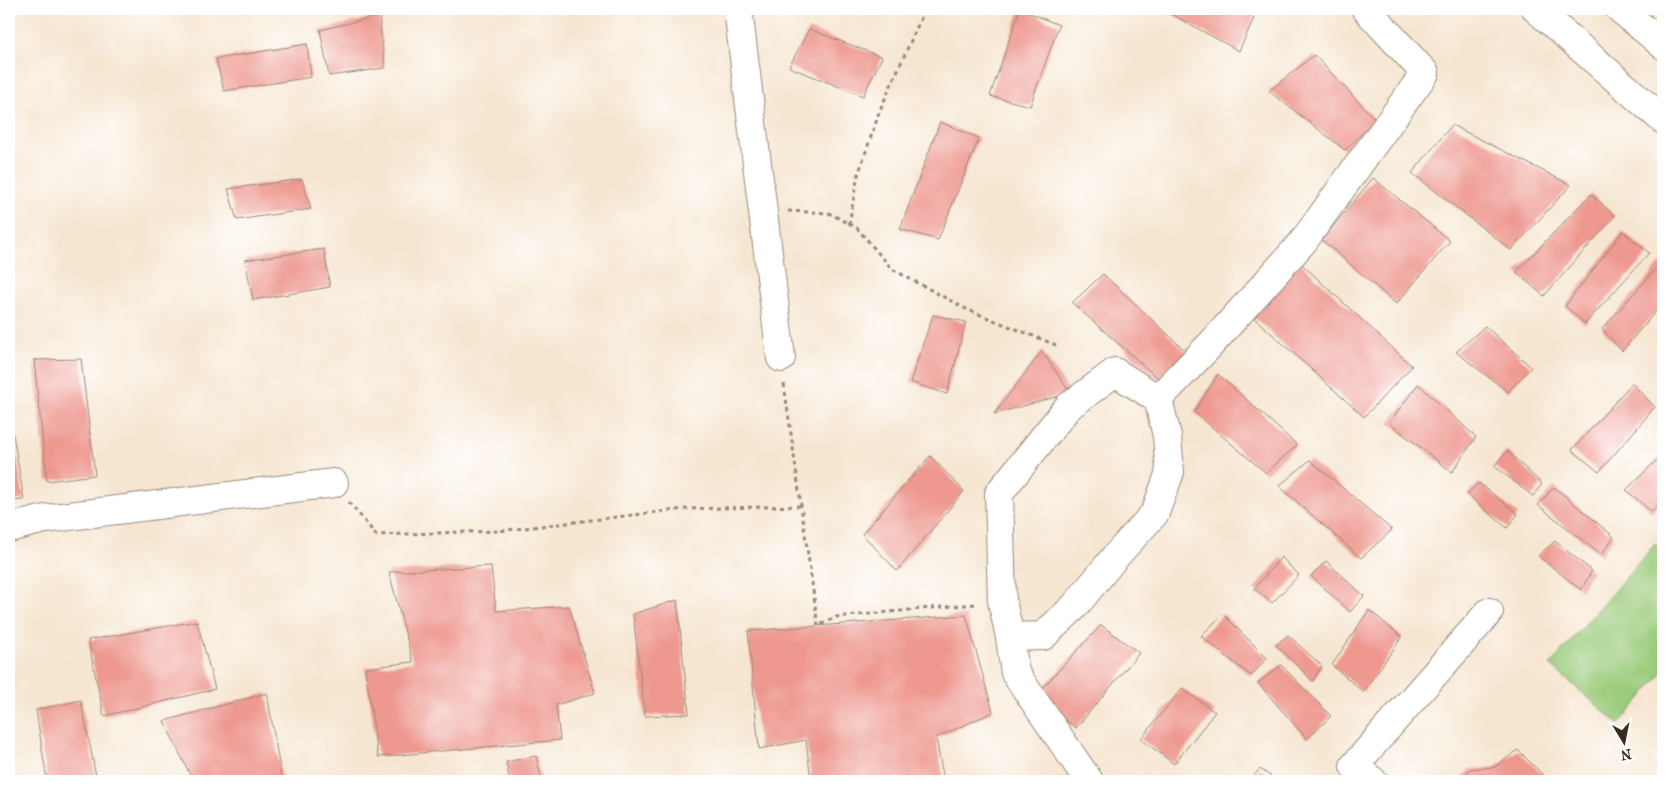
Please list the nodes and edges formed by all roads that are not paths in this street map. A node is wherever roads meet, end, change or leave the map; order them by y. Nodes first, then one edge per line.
1 (738, 9) edge
2 (1366, 9) edge
3 (1536, 9) edge
4 (1620, 9) edge
5 (1663, 45) edge
6 (1663, 120) edge
7 (781, 358) road end
8 (1158, 399) junction
9 (334, 483) road end
10 (9, 528) edge
11 (1489, 612) dead end
12 (1010, 637) junction
13 (1089, 781) edge
14 (1373, 781) edge

1 - 7 main road
2 - 8 main road
3 - 6 main road
4 - 5 main road
8 - 12 main road
8 - 12 main road
9 - 10 main road
11 - 14 main road
12 - 13 main road

